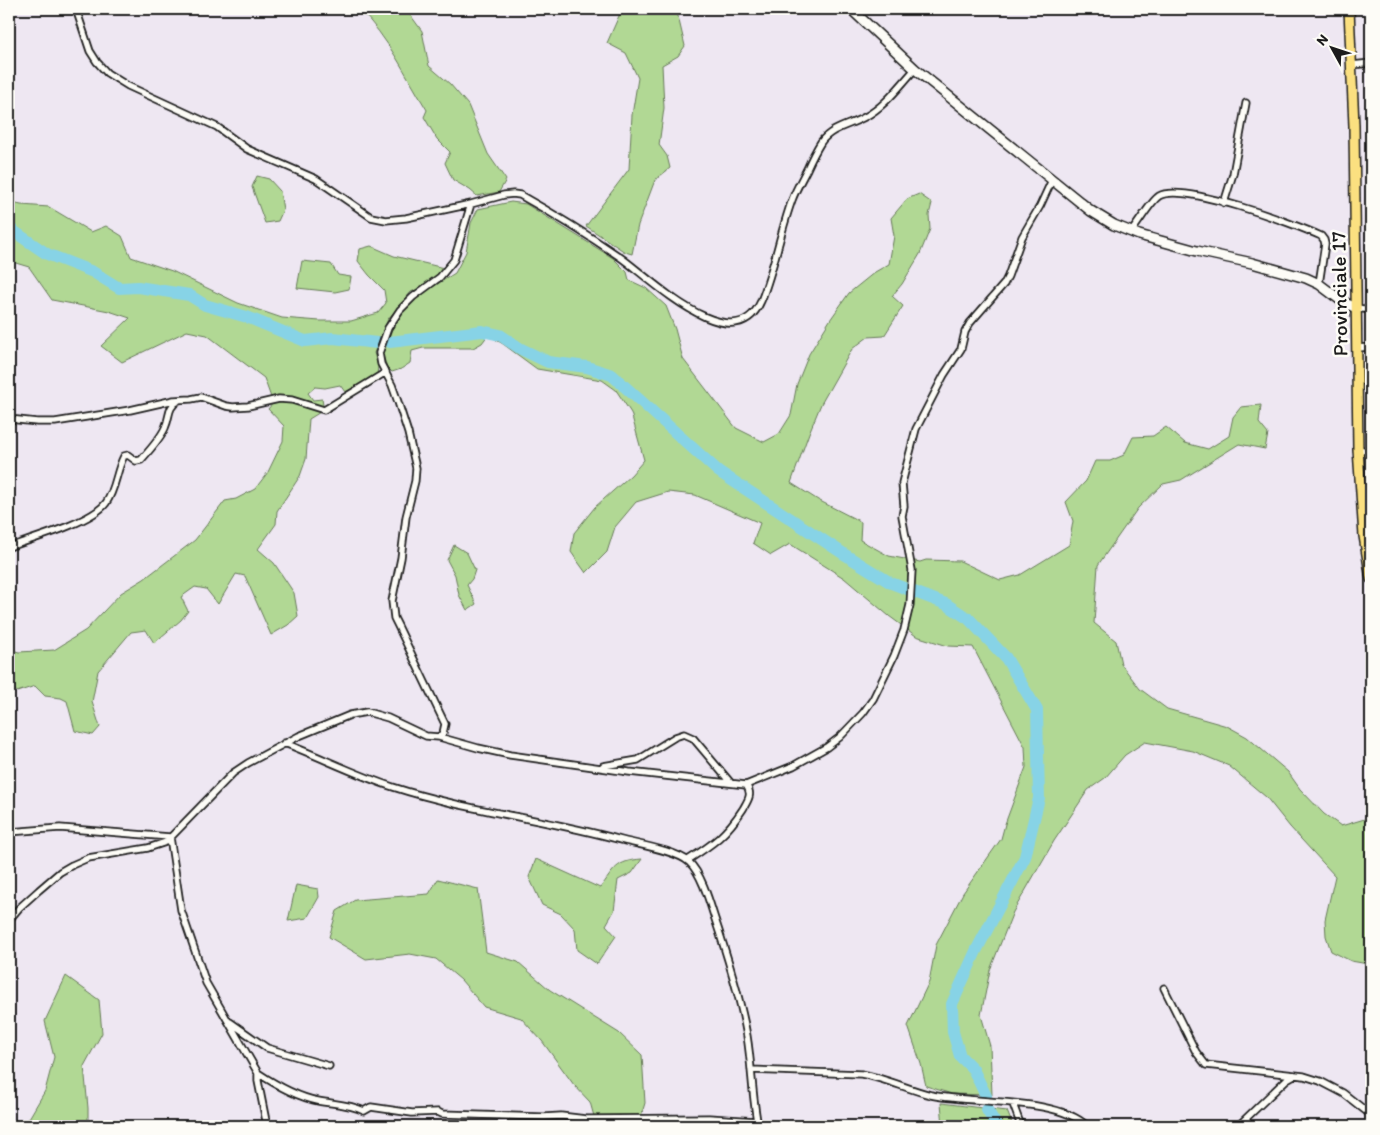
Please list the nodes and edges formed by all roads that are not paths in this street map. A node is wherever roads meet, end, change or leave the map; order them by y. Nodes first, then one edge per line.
1 (76, 9) edge
2 (851, 9) edge
3 (1349, 9) edge
4 (1371, 64) edge
5 (1352, 65) junction
6 (915, 69) junction
7 (1246, 103) dead end
8 (1052, 180) junction
9 (1224, 203) junction
10 (471, 204) junction
11 (1131, 232) junction
12 (1319, 284) junction
13 (1356, 308) junction
14 (1371, 310) edge
15 (1371, 347) edge
16 (1357, 348) junction
17 (386, 372) junction
18 (179, 400) junction
19 (9, 419) edge
20 (1358, 449) junction
21 (1371, 452) edge
22 (9, 547) edge
23 (1371, 579) edge
24 (439, 736) junction
25 (284, 743) junction
26 (598, 767) junction
27 (730, 782) junction
28 (746, 785) junction
29 (9, 832) edge
30 (170, 837) junction
31 (688, 860) junction
32 (9, 920) edge
33 (1164, 988) dead end
34 (226, 1019) junction
35 (329, 1066) dead end
36 (752, 1070) junction
37 (258, 1073) junction
38 (1294, 1075) junction
39 (1013, 1104) junction
40 (1371, 1115) edge
41 (757, 1124) edge
42 (267, 1126) edge
43 (1021, 1126) edge
44 (1087, 1126) edge
45 (1238, 1126) edge

1 - 10 street
2 - 6 street
3 - 5 main road, Provinciale 17
4 - 5 street
5 - 13 main road, Provinciale 17
6 - 8 street
6 - 10 street
7 - 9 street
8 - 11 street
8 - 28 street
9 - 11 street
9 - 12 street
10 - 17 street
11 - 12 street
12 - 13 street
13 - 14 street
13 - 16 main road, Provinciale 17
15 - 16 street
16 - 20 main road, Provinciale 17
17 - 18 street
17 - 24 street
18 - 19 street
18 - 22 street
20 - 21 street
20 - 23 main road, Provinciale 17
24 - 25 street
24 - 26 street
25 - 30 street
25 - 31 street
26 - 27 street
26 - 27 street
27 - 28 street
28 - 31 street
29 - 30 street
30 - 32 street
30 - 34 street
31 - 36 street
33 - 38 street
34 - 35 street
34 - 37 street
36 - 39 street
36 - 41 street
37 - 41 street
37 - 42 street
38 - 40 street
38 - 45 street
39 - 43 street
39 - 44 street

